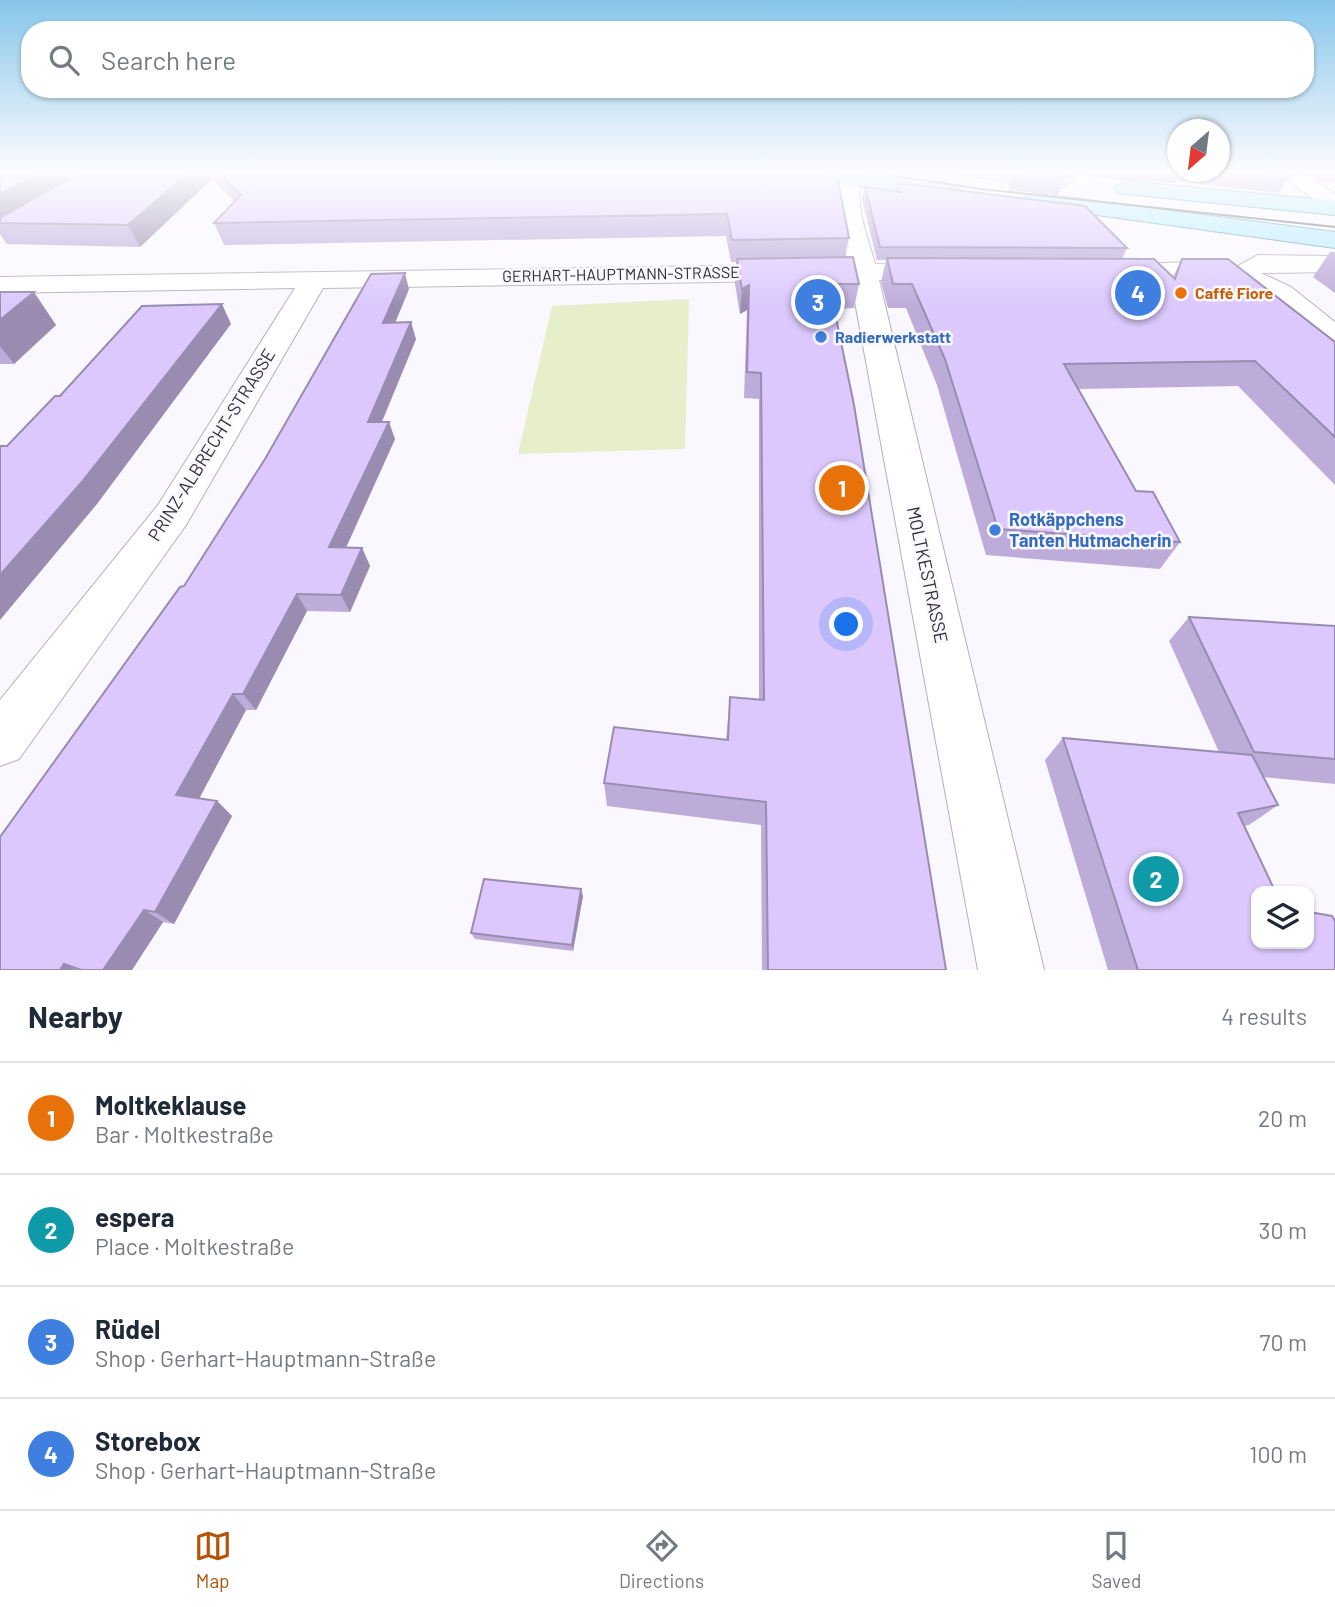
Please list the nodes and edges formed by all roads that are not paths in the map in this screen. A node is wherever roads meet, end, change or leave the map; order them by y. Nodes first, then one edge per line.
1 (851, 215) edge
2 (1154, 215) edge
3 (1335, 240) edge
4 (1335, 264) edge
5 (864, 273) junction
6 (957, 273) edge
7 (1093, 273) edge
8 (1241, 276) junction
9 (316, 278) junction
10 (0, 285) edge
11 (1335, 337) edge
12 (0, 740) edge
13 (1011, 970) edge

1 - 5 street, MOLTKESTRASSE
2 - 3 main road
4 - 8 street
5 - 6 street, GERHART-HAUPTMANN-STRASSE
5 - 9 street, GERHART-HAUPTMANN-STRASSE
5 - 13 street, MOLTKESTRASSE
7 - 8 street
8 - 11 street
9 - 10 street, GERHART-HAUPTMANN-STRASSE
9 - 12 street, PRINZ-ALBRECHT-STRASSE

